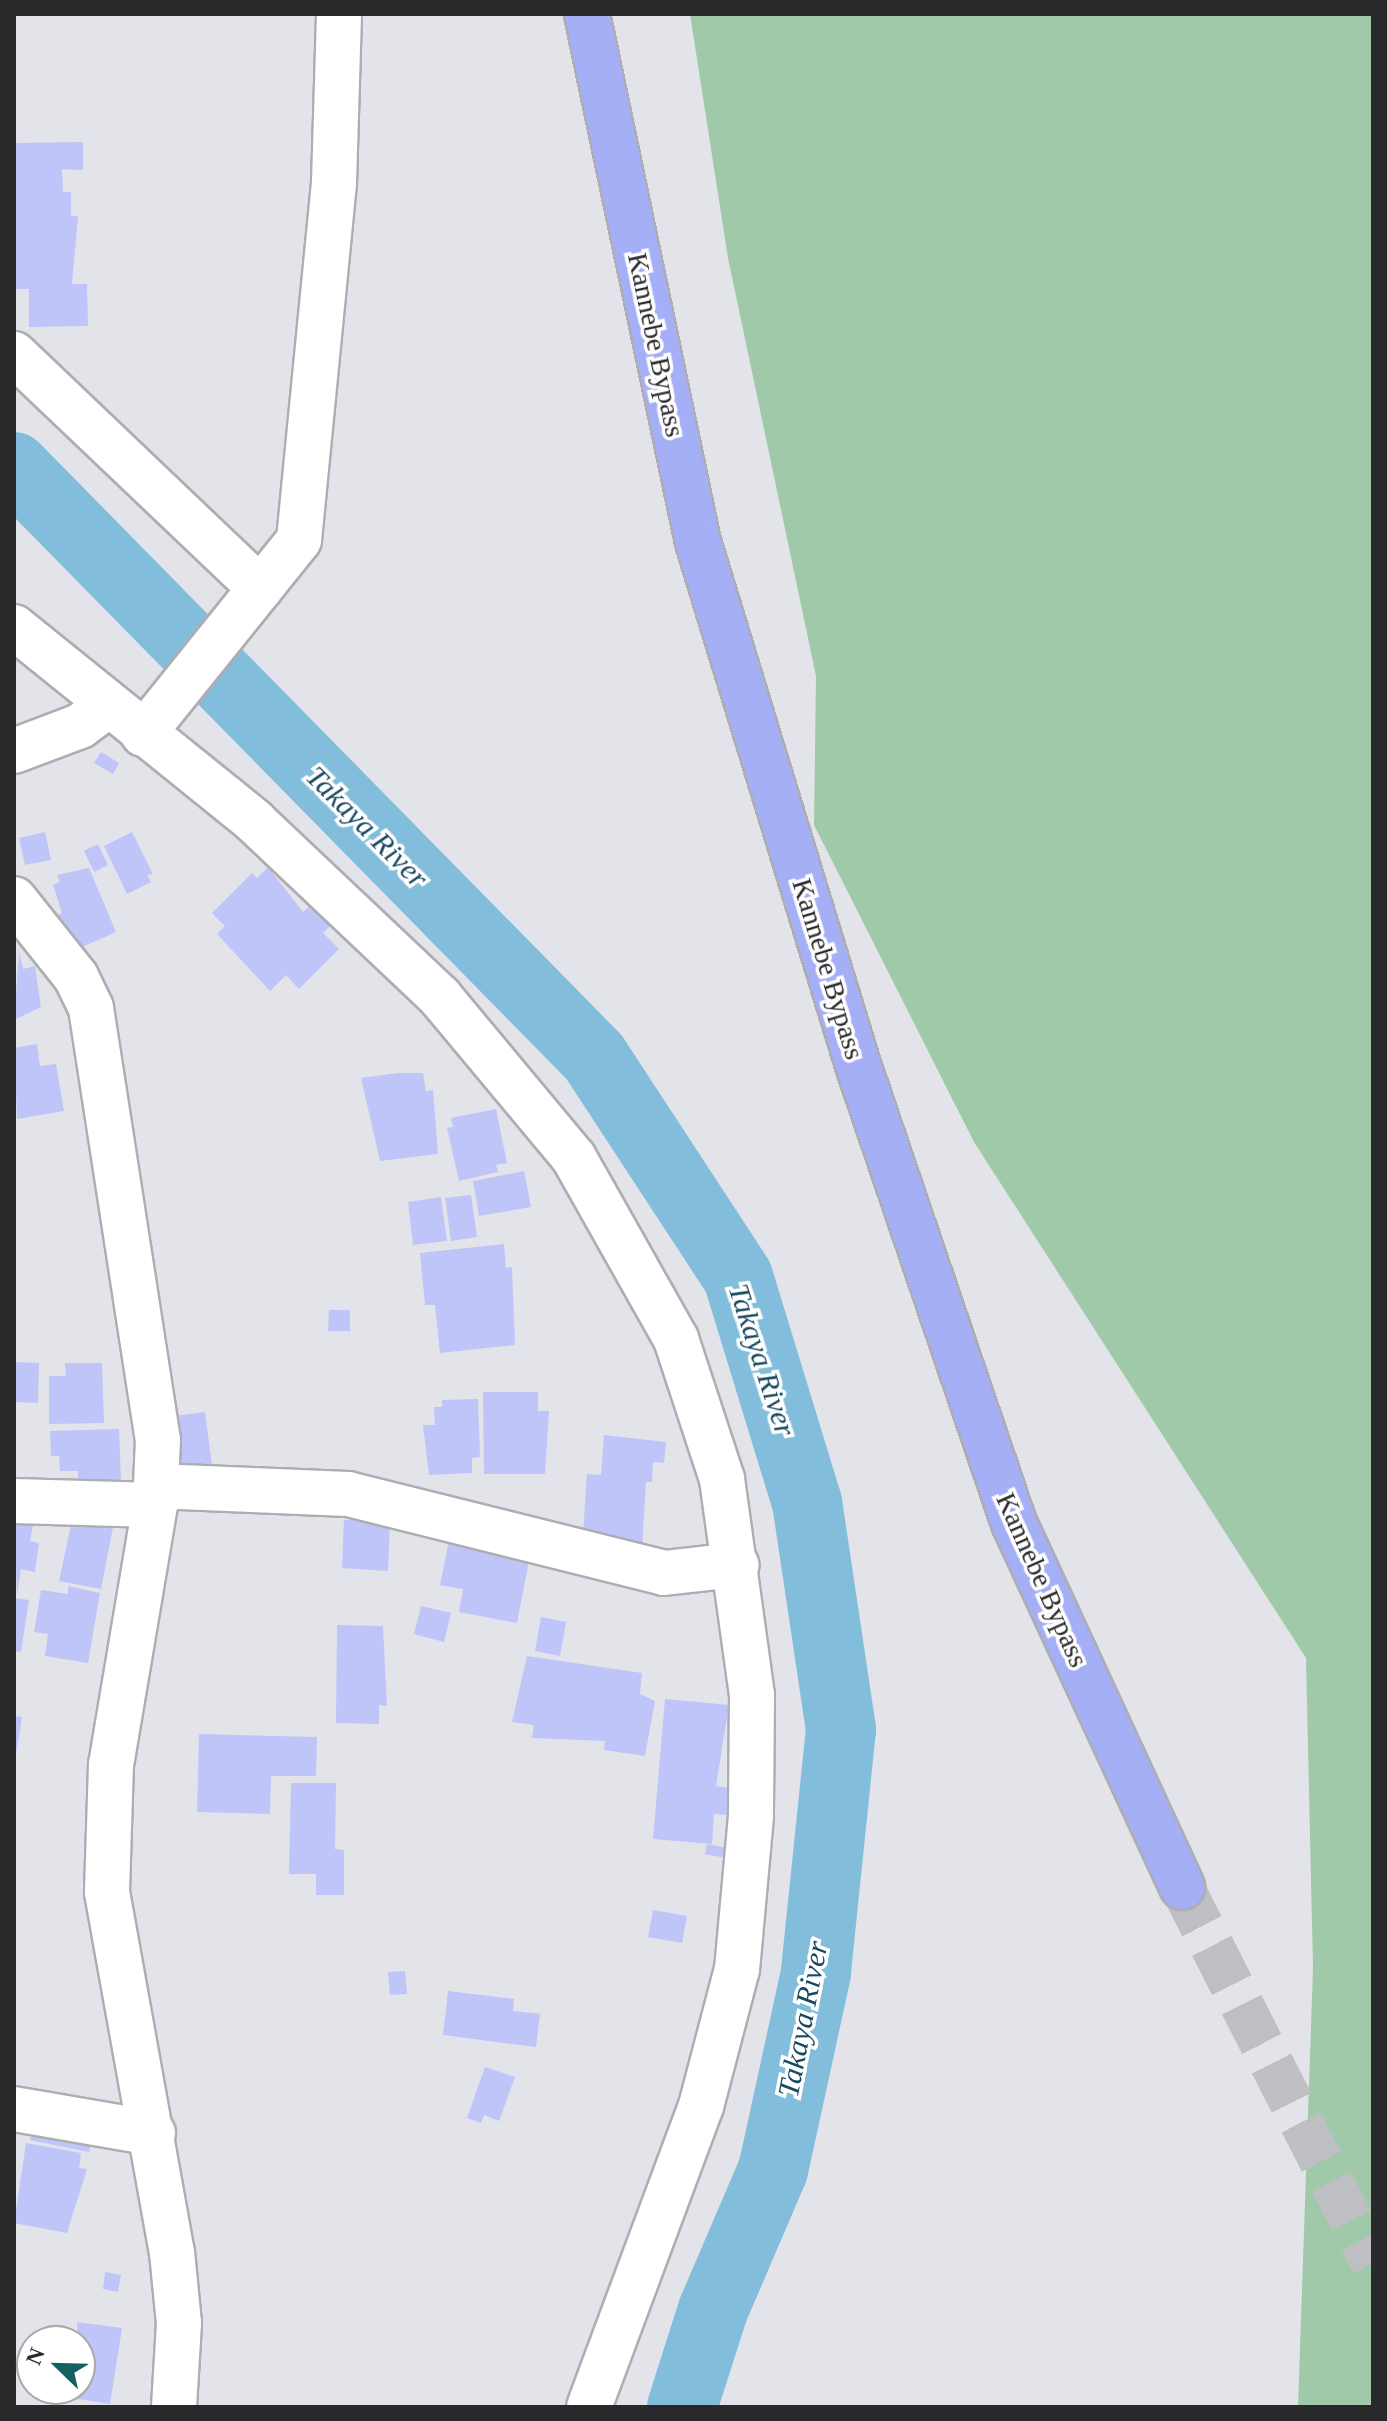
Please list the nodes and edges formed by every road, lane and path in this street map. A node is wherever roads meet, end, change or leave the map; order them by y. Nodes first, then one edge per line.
1 (339, 14) edge
2 (587, 14) edge
3 (14, 354) edge
4 (254, 594) junction
5 (18, 643) edge
6 (106, 707) junction
7 (149, 726) junction
8 (14, 751) edge
9 (14, 899) edge
10 (156, 1496) junction
11 (14, 1501) edge
12 (737, 1565) junction
13 (1182, 1887) tunnel mouth
14 (14, 2109) edge
15 (153, 2133) junction
16 (174, 2407) edge
17 (589, 2407) edge

1 - 4 street
2 - 13 highway, Kannebe Bypass
3 - 4 street
4 - 7 street
5 - 6 street
6 - 7 street
6 - 8 street
7 - 12 street
9 - 10 street
10 - 11 street
10 - 12 street
10 - 15 street
12 - 17 street
14 - 15 street
15 - 16 street

